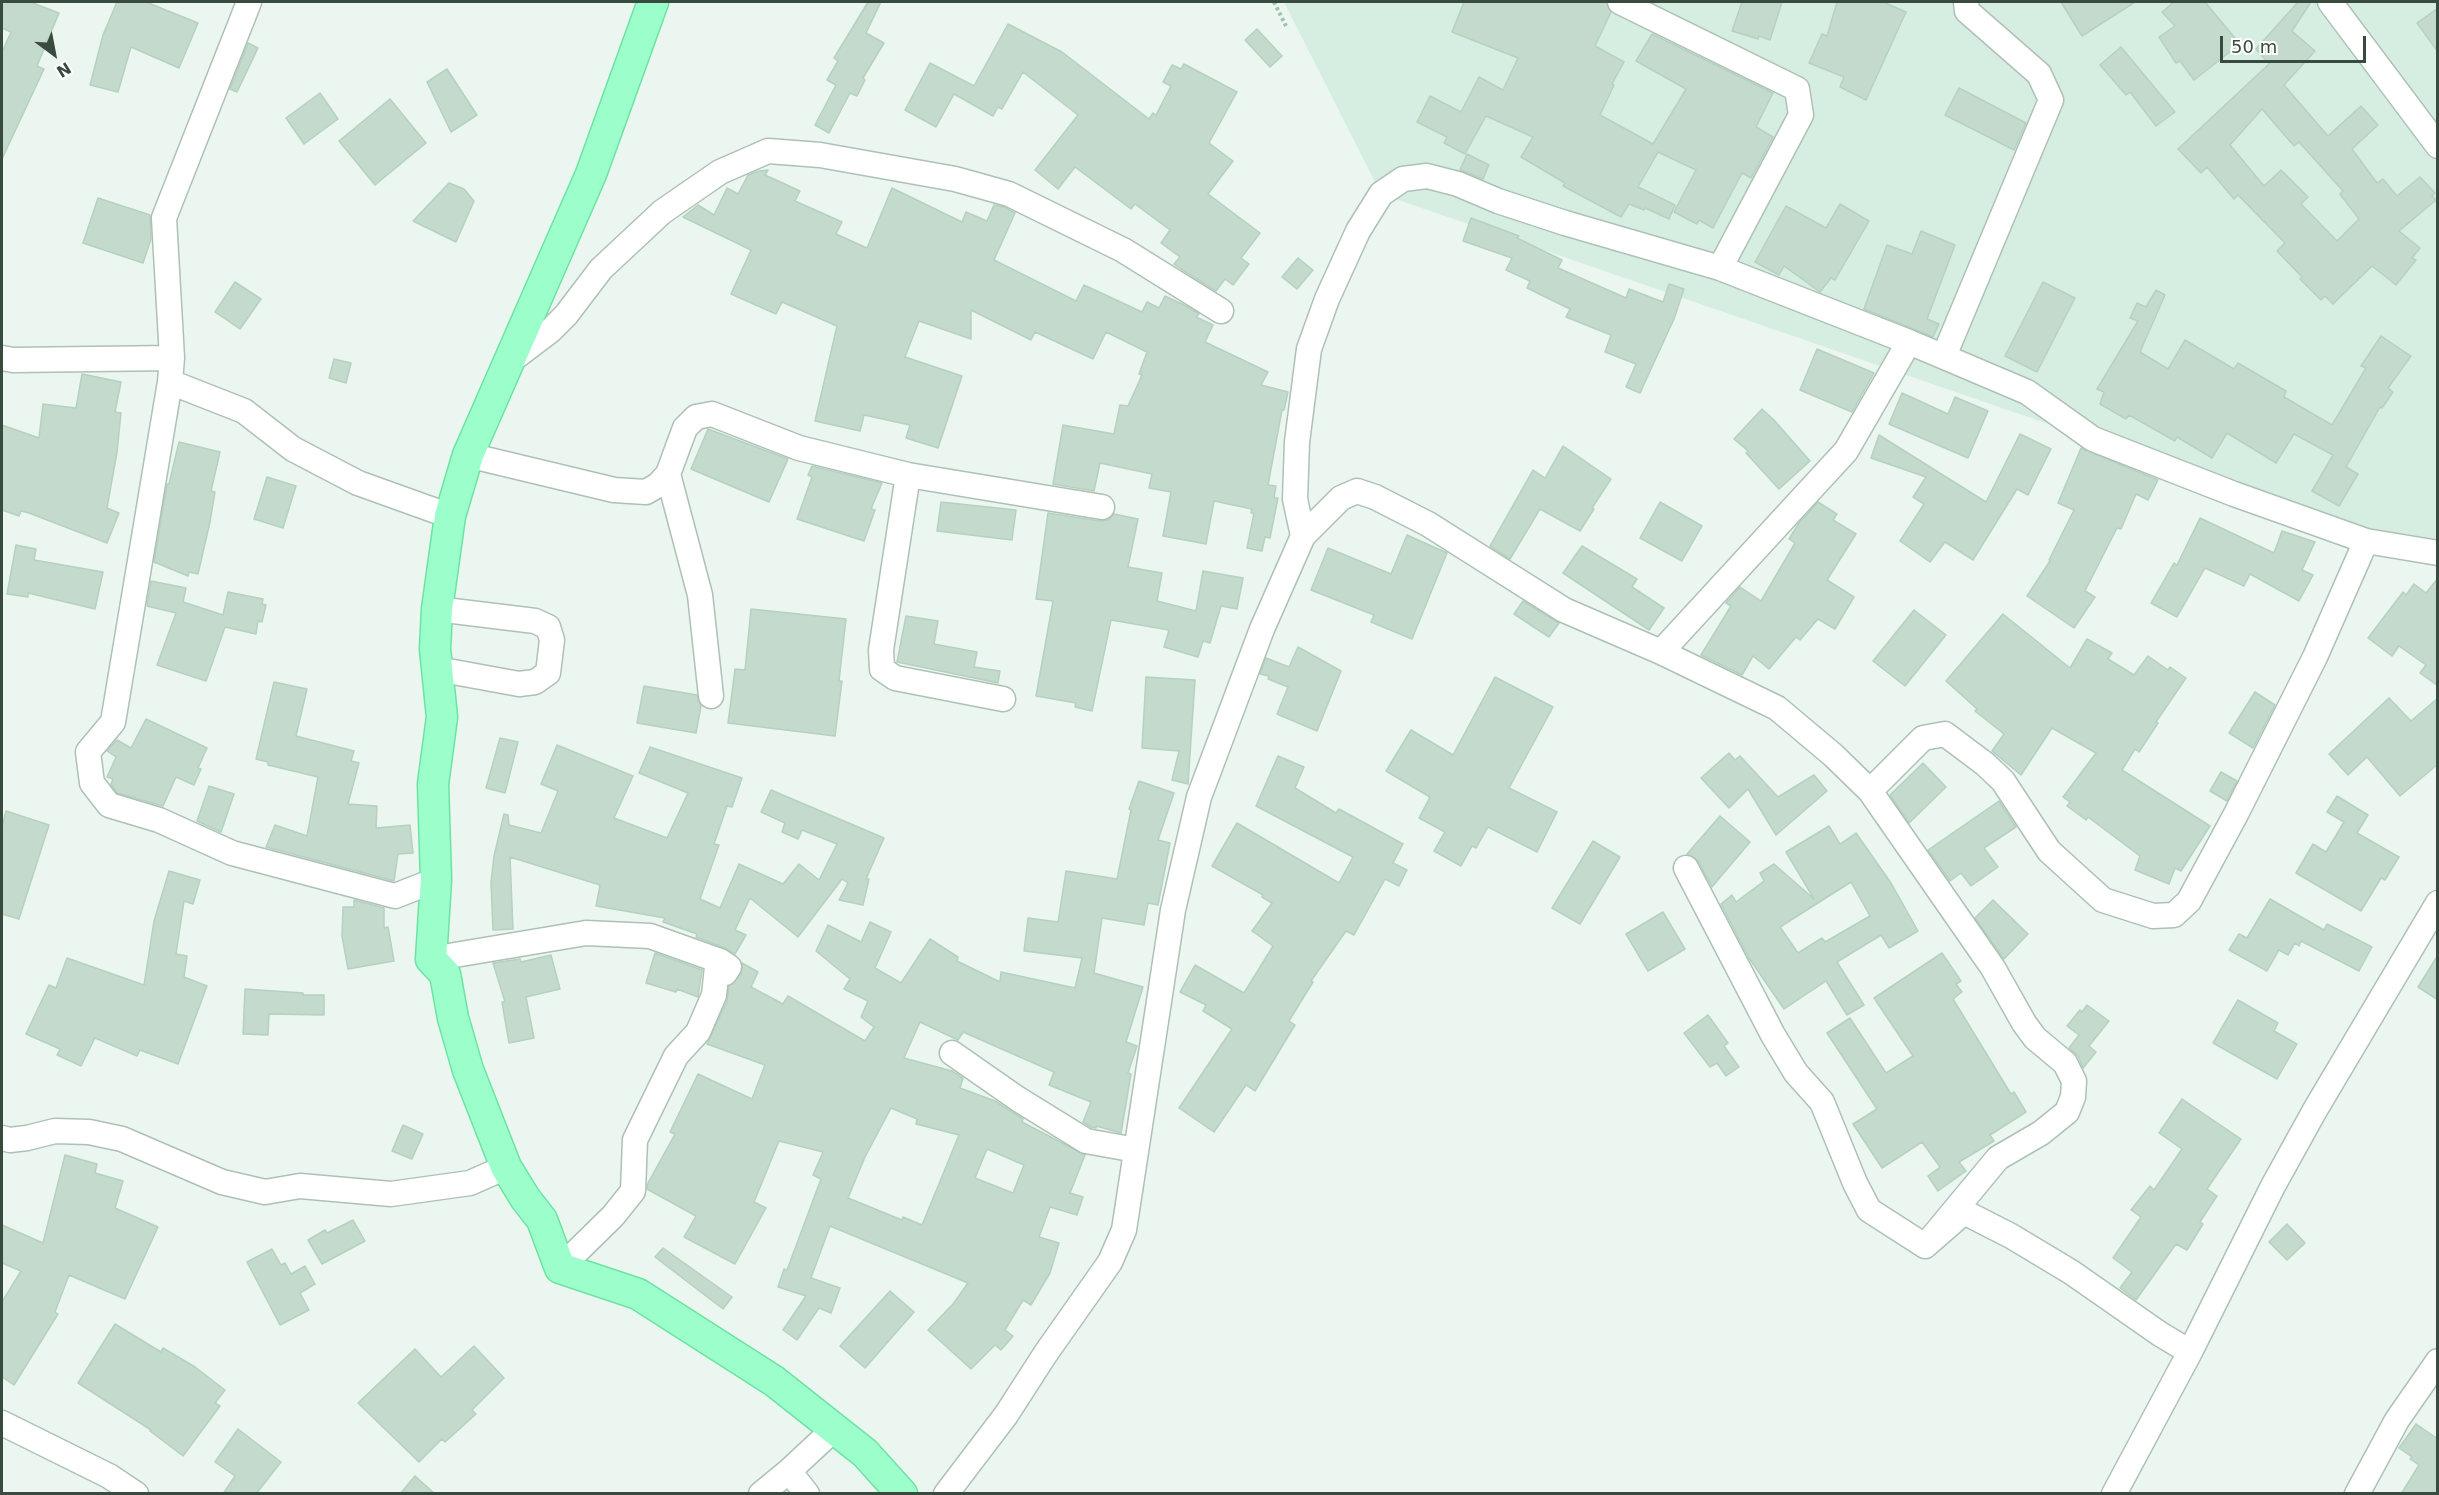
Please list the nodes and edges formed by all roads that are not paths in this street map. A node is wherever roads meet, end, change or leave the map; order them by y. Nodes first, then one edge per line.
1 (249, 2) edge
2 (1620, 2) edge
3 (1966, 2) edge
4 (2330, 2) edge
5 (655, 4) edge
6 (2438, 146) edge
7 (1720, 268) junction
8 (1221, 311) dead end
9 (1909, 342) junction
10 (1944, 356) junction
11 (2, 358) edge
12 (172, 358) junction
13 (509, 362) junction
14 (170, 382) junction
15 (468, 455) junction
16 (668, 474) junction
17 (908, 475) junction
18 (1102, 507) dead end
19 (450, 516) junction
20 (1303, 536) junction
21 (2366, 541) junction
22 (2438, 553) edge
23 (436, 609) junction
24 (1661, 652) junction
25 (437, 669) junction
26 (711, 696) dead end
27 (1004, 699) dead end
28 (1870, 791) junction
29 (1686, 868) dead end
30 (436, 880) junction
31 (2438, 903) edge
32 (431, 959) junction
33 (952, 1053) dead end
34 (2, 1138) edge
35 (1136, 1150) junction
36 (506, 1167) junction
37 (1925, 1246) junction
38 (560, 1268) junction
39 (2190, 1352) junction
40 (2438, 1361) edge
41 (2, 1423) edge
42 (833, 1430) junction
43 (789, 1472) junction
44 (104, 1485) edge
45 (136, 1494) edge
46 (760, 1494) edge
47 (807, 1494) edge
48 (902, 1494) edge
49 (946, 1494) edge
50 (2114, 1494) edge
51 (2357, 1494) edge

1 - 12 street
2 - 7 street
3 - 10 street
4 - 6 street
5 - 13 main road
7 - 9 street
7 - 20 street
8 - 13 street
9 - 10 street
9 - 24 street
10 - 21 street
11 - 12 street
12 - 14 street
13 - 15 main road
14 - 19 street
14 - 30 street
15 - 16 street
15 - 19 main road
16 - 17 street
16 - 26 street
17 - 18 street
17 - 27 street
19 - 23 main road
20 - 24 street
20 - 35 street
21 - 22 street
21 - 28 street
23 - 25 main road
23 - 25 street
24 - 28 street
25 - 30 main road
28 - 37 street
29 - 37 street
30 - 32 main road
31 - 39 street
32 - 36 main road
32 - 38 street
33 - 35 street
34 - 36 street
35 - 49 street
36 - 38 main road
37 - 39 street
38 - 42 main road
39 - 50 street
40 - 51 street
41 - 44 street
42 - 43 street
42 - 48 main road
43 - 46 street
43 - 47 street
44 - 45 street

